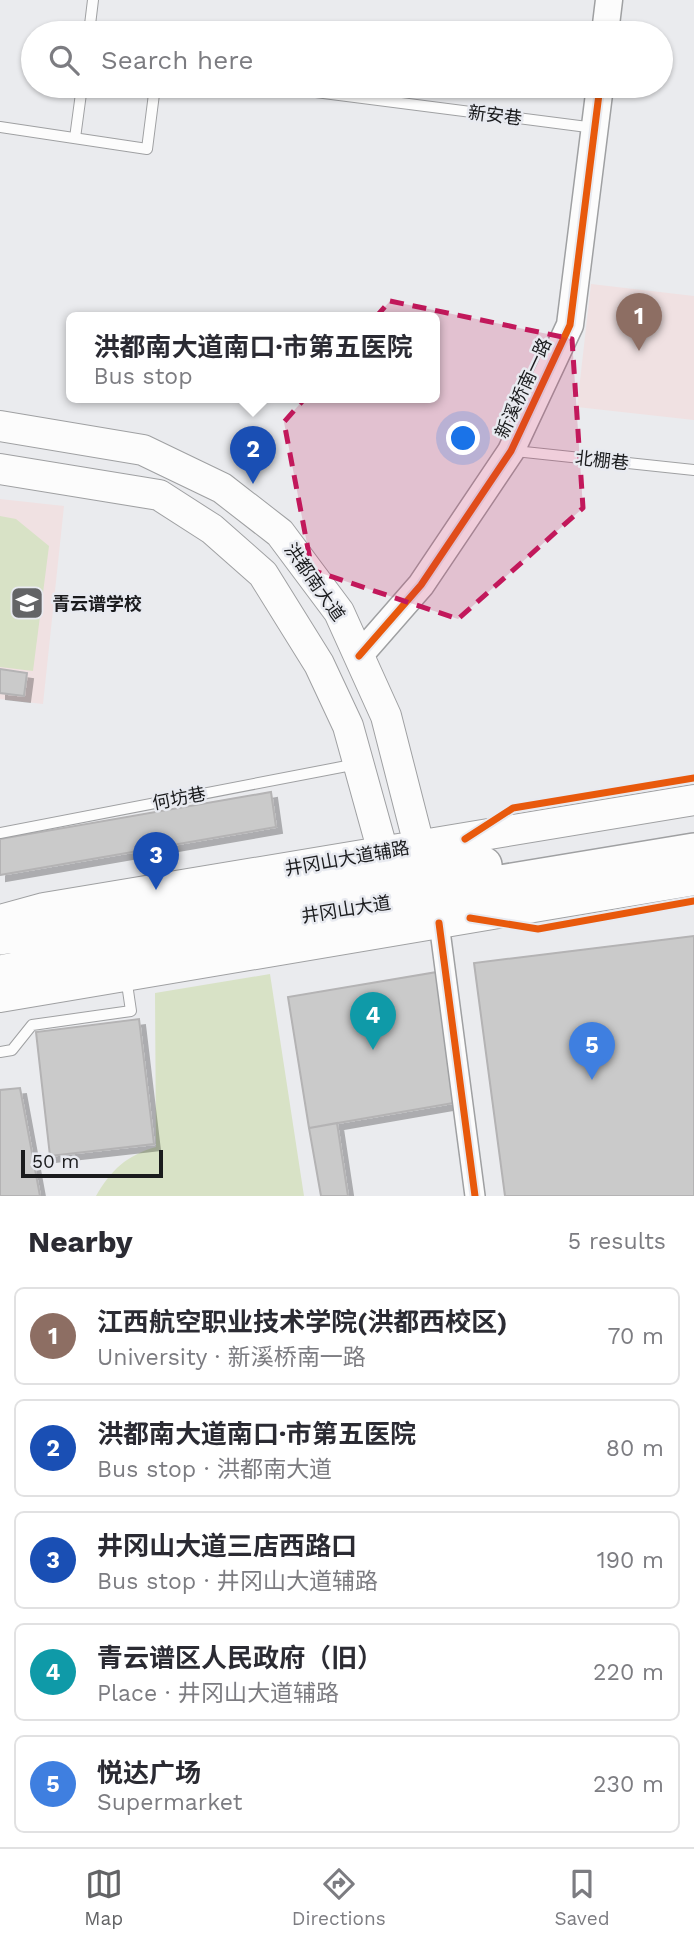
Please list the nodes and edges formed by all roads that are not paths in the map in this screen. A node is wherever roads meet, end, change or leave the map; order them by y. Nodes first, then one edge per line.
1 (93, 0) edge
2 (609, 0) edge
3 (90, 21) edge
4 (606, 21) edge
5 (80, 98) edge
6 (153, 98) edge
7 (362, 98) edge
8 (599, 98) edge
9 (0, 127) edge
10 (596, 128) junction
11 (75, 138) junction
12 (0, 426) edge
13 (511, 451) junction
14 (0, 469) edge
15 (694, 470) edge
16 (359, 656) junction
17 (358, 764) junction
18 (694, 800) edge
19 (694, 830) edge
20 (0, 833) edge
21 (694, 851) edge
22 (694, 880) edge
23 (429, 883) junction
24 (393, 890) junction
25 (0, 920) edge
26 (0, 937) edge
27 (0, 972) edge
28 (126, 976) junction
29 (0, 997) edge
30 (0, 1052) edge
31 (475, 1196) edge

1 - 3 lane
2 - 4 street
5 - 11 lane
6 - 11 lane
7 - 10 lane, 新安巷
8 - 10 street, 新溪桥南一路
9 - 11 lane
10 - 13 street, 新溪桥南一路
12 - 16 main road, 洪都南大道
13 - 15 lane, 北棚巷
13 - 16 street, 新溪桥南一路
14 - 17 main road
16 - 23 main road, 洪都南大道
17 - 20 lane, 何坊巷
17 - 24 main road
18 - 23 main road, 井冈山大道辅路
19 - 23 highway, 井冈山大道
21 - 23 highway, 井冈山大道
22 - 23 main road, 井冈山大道辅路
23 - 24 highway, 井冈山大道
23 - 24 main road, 井冈山大道辅路
23 - 31 street
24 - 25 main road, 井冈山大道辅路
24 - 26 highway, 井冈山大道
24 - 27 highway, 井冈山大道
24 - 28 main road, 井冈山大道辅路
28 - 29 main road, 井冈山大道辅路
28 - 30 lane

